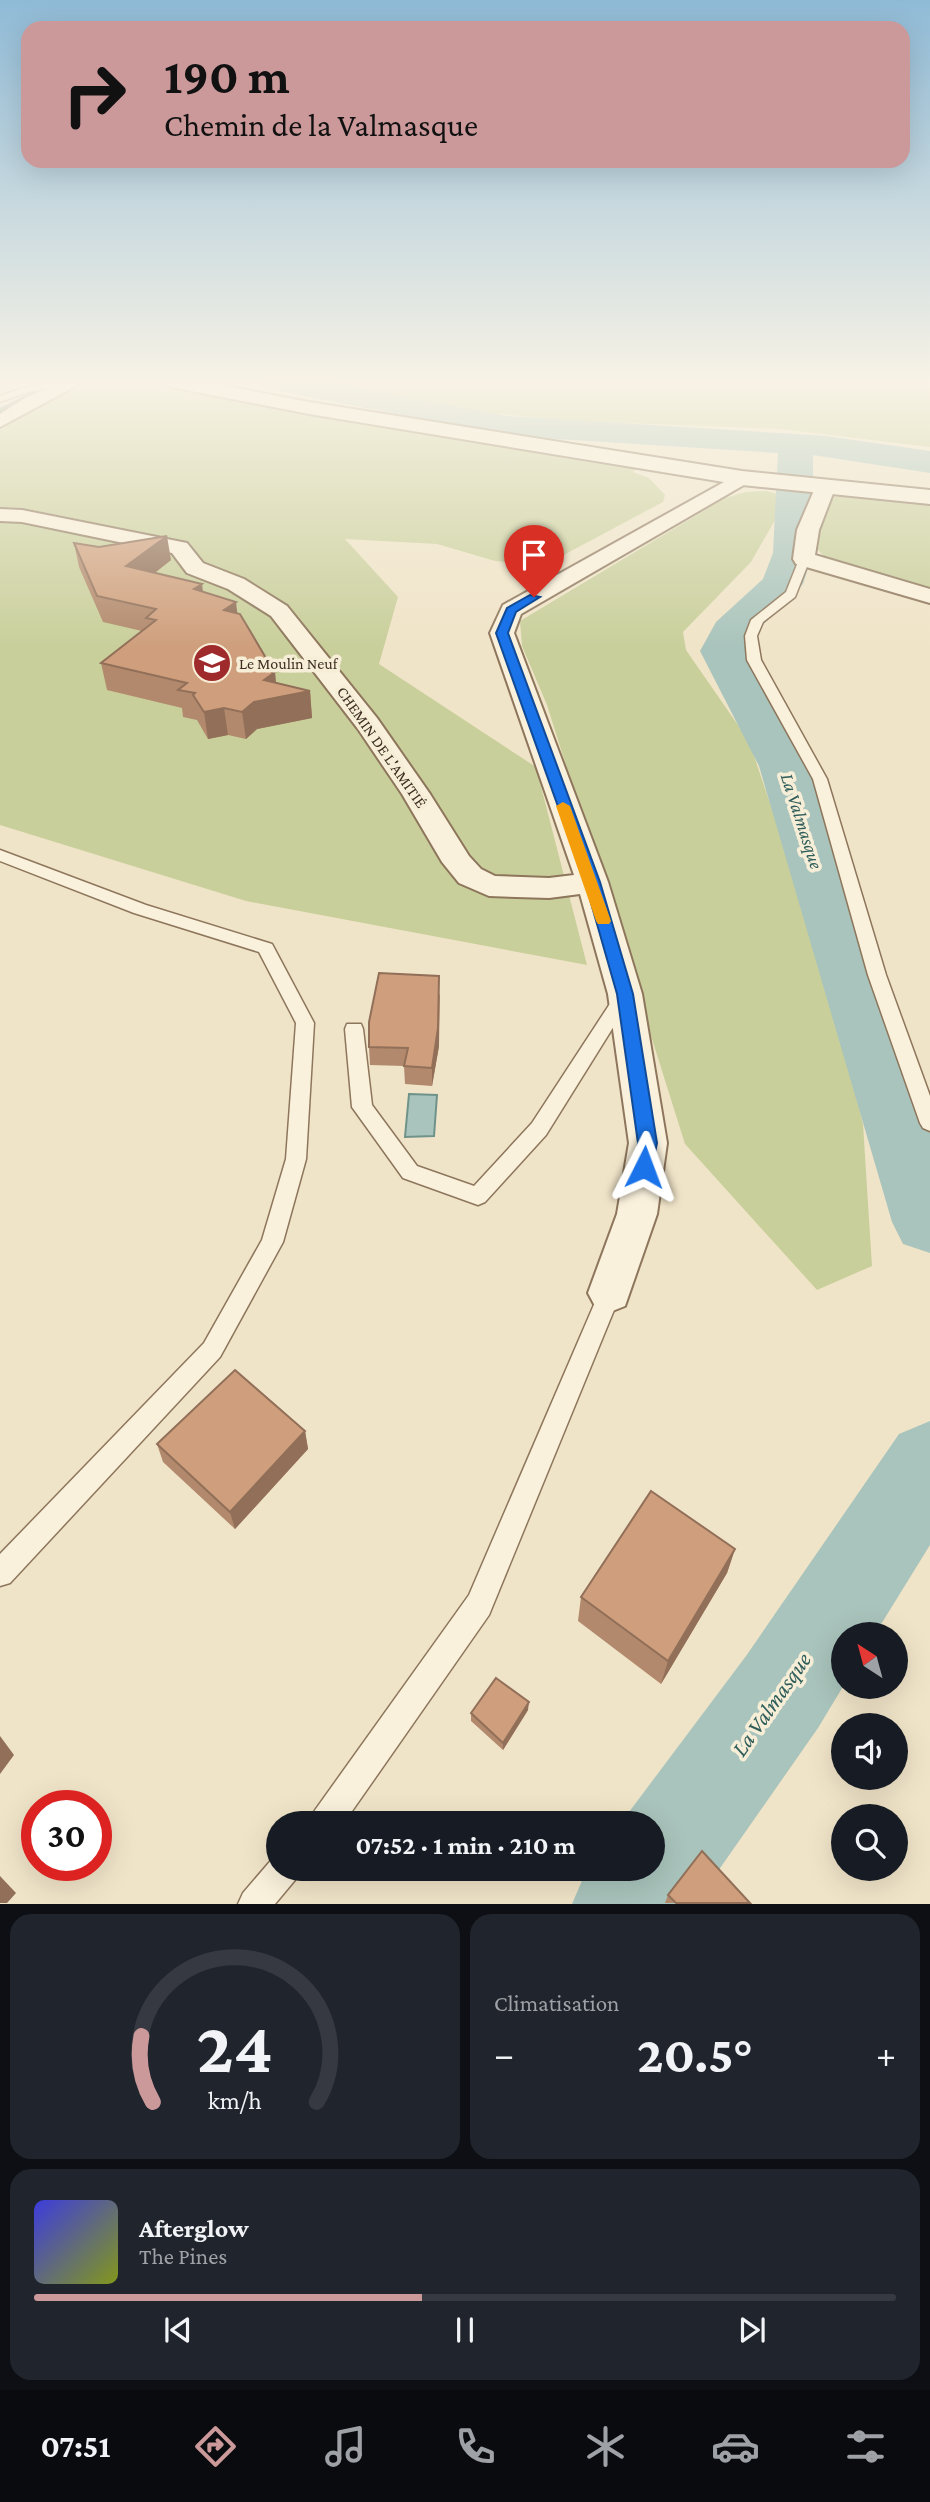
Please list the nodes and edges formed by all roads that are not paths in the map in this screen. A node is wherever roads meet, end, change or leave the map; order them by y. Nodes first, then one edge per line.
1 (692, 470) edge
2 (742, 478) junction
3 (816, 487) junction
4 (930, 497) edge
5 (0, 515) edge
6 (803, 559) junction
7 (930, 596) edge
8 (0, 855) edge
9 (592, 882) junction
10 (625, 994) junction
11 (354, 1029) dead end
12 (930, 1123) edge
13 (610, 1293) joint
14 (0, 1573) edge
15 (333, 1811) edge
16 (273, 1881) edge
17 (254, 1903) edge

1 - 2 street
2 - 3 street
2 - 9 street
3 - 4 street
3 - 6 street
5 - 9 street, CHEMIN DE L'AMITIÉ
6 - 7 street
6 - 12 lane
8 - 14 lane
9 - 10 street
10 - 11 lane
10 - 13 street
13 - 15 lane
16 - 17 lane

